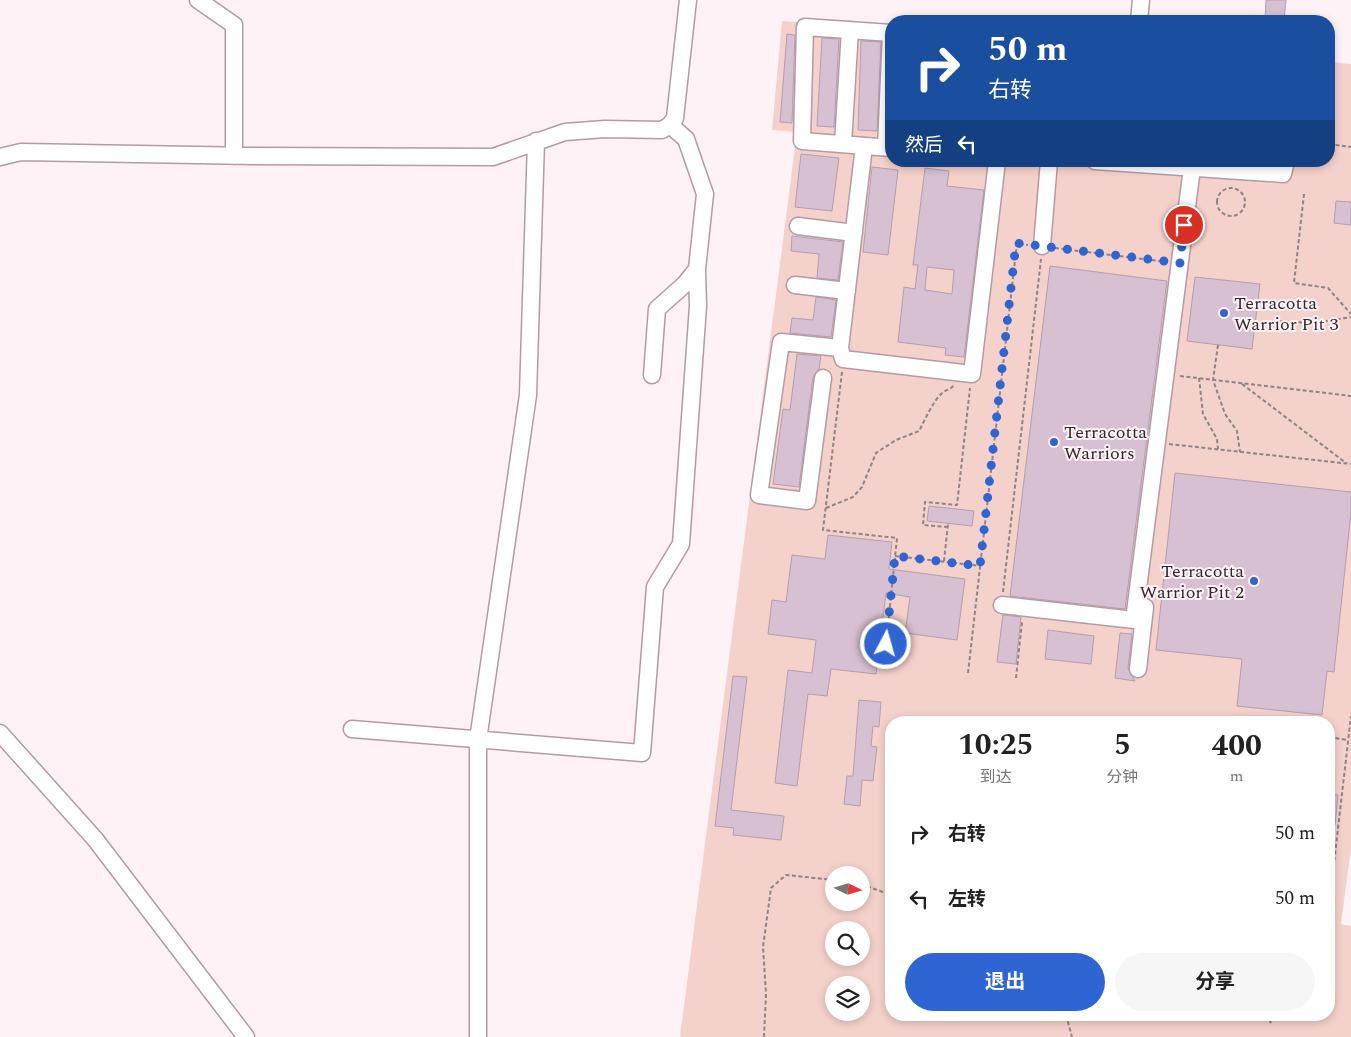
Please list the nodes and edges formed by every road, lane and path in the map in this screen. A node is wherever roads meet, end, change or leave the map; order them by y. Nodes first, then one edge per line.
1 (198, 0) edge
2 (688, 0) edge
3 (1141, 0) edge
4 (1140, 15) edge
5 (850, 30) junction
6 (885, 33) edge
7 (670, 125) junction
8 (536, 141) junction
9 (843, 144) junction
10 (1335, 145) edge
11 (864, 146) junction
12 (885, 147) edge
13 (1351, 147) edge
14 (234, 156) junction
15 (0, 157) edge
16 (996, 167) edge
17 (1049, 167) edge
18 (1184, 167) edge
19 (1285, 167) edge
20 (1196, 168) junction
21 (1304, 194) dead end
22 (1239, 214) joint
23 (798, 226) dead end
24 (854, 233) junction
25 (1042, 246) junction
26 (1180, 263) junction
27 (698, 269) junction
28 (794, 285) dead end
29 (847, 291) junction
30 (1351, 315) edge
31 (1272, 321) dead end
32 (1218, 345) dead end
33 (842, 354) junction
34 (967, 373) junction
35 (652, 375) dead end
36 (1174, 375) junction
37 (823, 378) dead end
38 (1199, 378) junction
39 (1213, 380) junction
40 (1240, 383) junction
41 (1351, 396) edge
42 (1165, 444) junction
43 (1218, 450) junction
44 (1240, 452) junction
45 (1347, 463) junction
46 (1351, 464) edge
47 (826, 508) junction
48 (948, 524) dead end
49 (948, 527) junction
50 (895, 556) junction
51 (944, 562) junction
52 (980, 566) junction
53 (1002, 605) joint
54 (1024, 607) junction
55 (886, 644) dead end
56 (1138, 669) dead end
57 (968, 673) dead end
58 (1016, 678) dead end
59 (1351, 716) edge
60 (352, 729) dead end
61 (0, 733) edge
62 (1335, 739) edge
63 (478, 740) junction
64 (1348, 740) junction
65 (1335, 854) edge
66 (825, 878) edge
67 (870, 887) edge
68 (885, 893) edge
69 (1068, 1021) edge
70 (246, 1037) edge
71 (478, 1037) edge
72 (764, 1037) edge
73 (1072, 1037) edge

1 - 14 street
2 - 7 street
3 - 4 street
5 - 6 street
5 - 9 street
5 - 9 street
7 - 8 street
7 - 27 street
8 - 14 street
8 - 63 street
9 - 11 street
10 - 13 path
11 - 12 street
11 - 24 street
14 - 15 street
16 - 34 street
17 - 25 street
18 - 20 street
19 - 20 street
20 - 26 street
20 - 36 street
21 - 30 path
22 - 22 path
23 - 24 street
24 - 29 street
25 - 26 path
25 - 52 path
25 - 53 path
26 - 54 street
27 - 35 street
27 - 63 street
28 - 29 street
29 - 33 street
30 - 31 path
32 - 39 path
33 - 34 street
33 - 37 street
33 - 47 path
34 - 47 path
34 - 49 path
36 - 38 path
36 - 42 street
38 - 39 path
38 - 43 path
39 - 40 path
39 - 44 path
40 - 41 path
40 - 45 path
42 - 43 path
42 - 56 street
43 - 44 path
44 - 45 path
45 - 46 path
47 - 50 path
48 - 49 path
49 - 51 path
50 - 51 path
50 - 55 path
51 - 52 path
52 - 57 path
53 - 54 street
54 - 58 path
59 - 64 path
60 - 63 street
61 - 70 street
62 - 64 path
63 - 71 street
64 - 65 path
66 - 72 path
67 - 68 path
69 - 73 path

